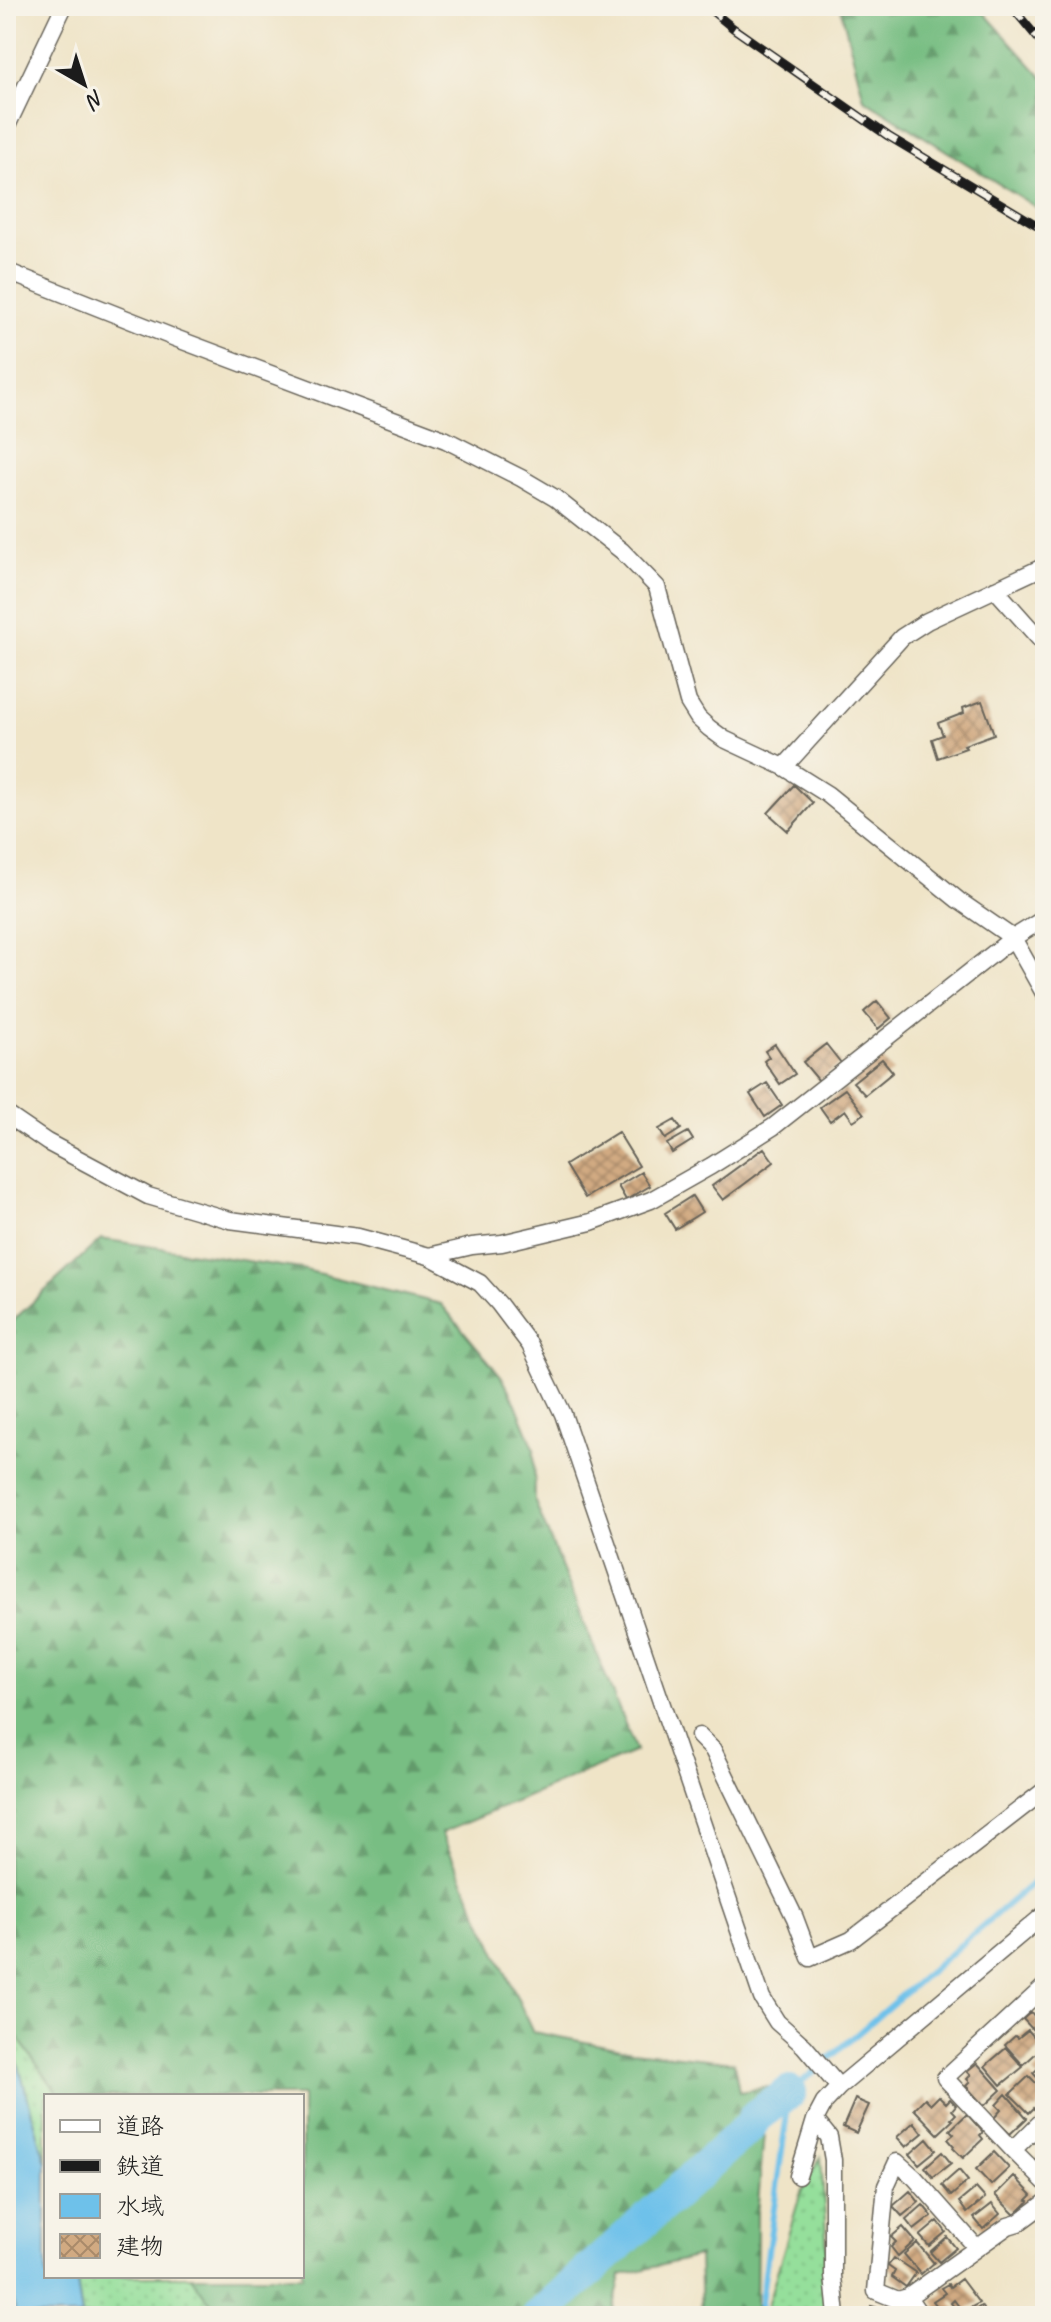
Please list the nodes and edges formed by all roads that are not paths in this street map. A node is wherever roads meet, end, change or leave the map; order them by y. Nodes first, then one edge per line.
1 (64, 6) edge
2 (6, 128) edge
3 (6, 271) edge
4 (1045, 566) edge
5 (995, 589) junction
6 (1045, 645) edge
7 (784, 767) junction
8 (1045, 918) edge
9 (1013, 938) junction
10 (1045, 995) edge
11 (6, 1114) edge
12 (429, 1256) junction
13 (699, 1736) dead end
14 (1045, 1790) edge
15 (1045, 1914) edge
16 (1045, 1986) edge
17 (837, 2085) junction
18 (1045, 2118) edge
19 (815, 2120) junction
20 (1013, 2150) junction
21 (798, 2176) dead end
22 (1045, 2182) edge
23 (1045, 2203) edge
24 (977, 2248) junction
25 (908, 2297) junction
26 (837, 2316) edge
27 (921, 2316) edge

1 - 2 street
3 - 7 street
4 - 5 street
5 - 6 street
5 - 7 street
7 - 9 street
8 - 9 street
9 - 10 street
9 - 12 street
11 - 12 street
12 - 17 street
13 - 14 street
15 - 17 street
16 - 20 street
17 - 19 street
18 - 20 street
19 - 21 street
19 - 26 street
20 - 22 street
23 - 24 street
24 - 25 street
24 - 25 street
25 - 27 street

